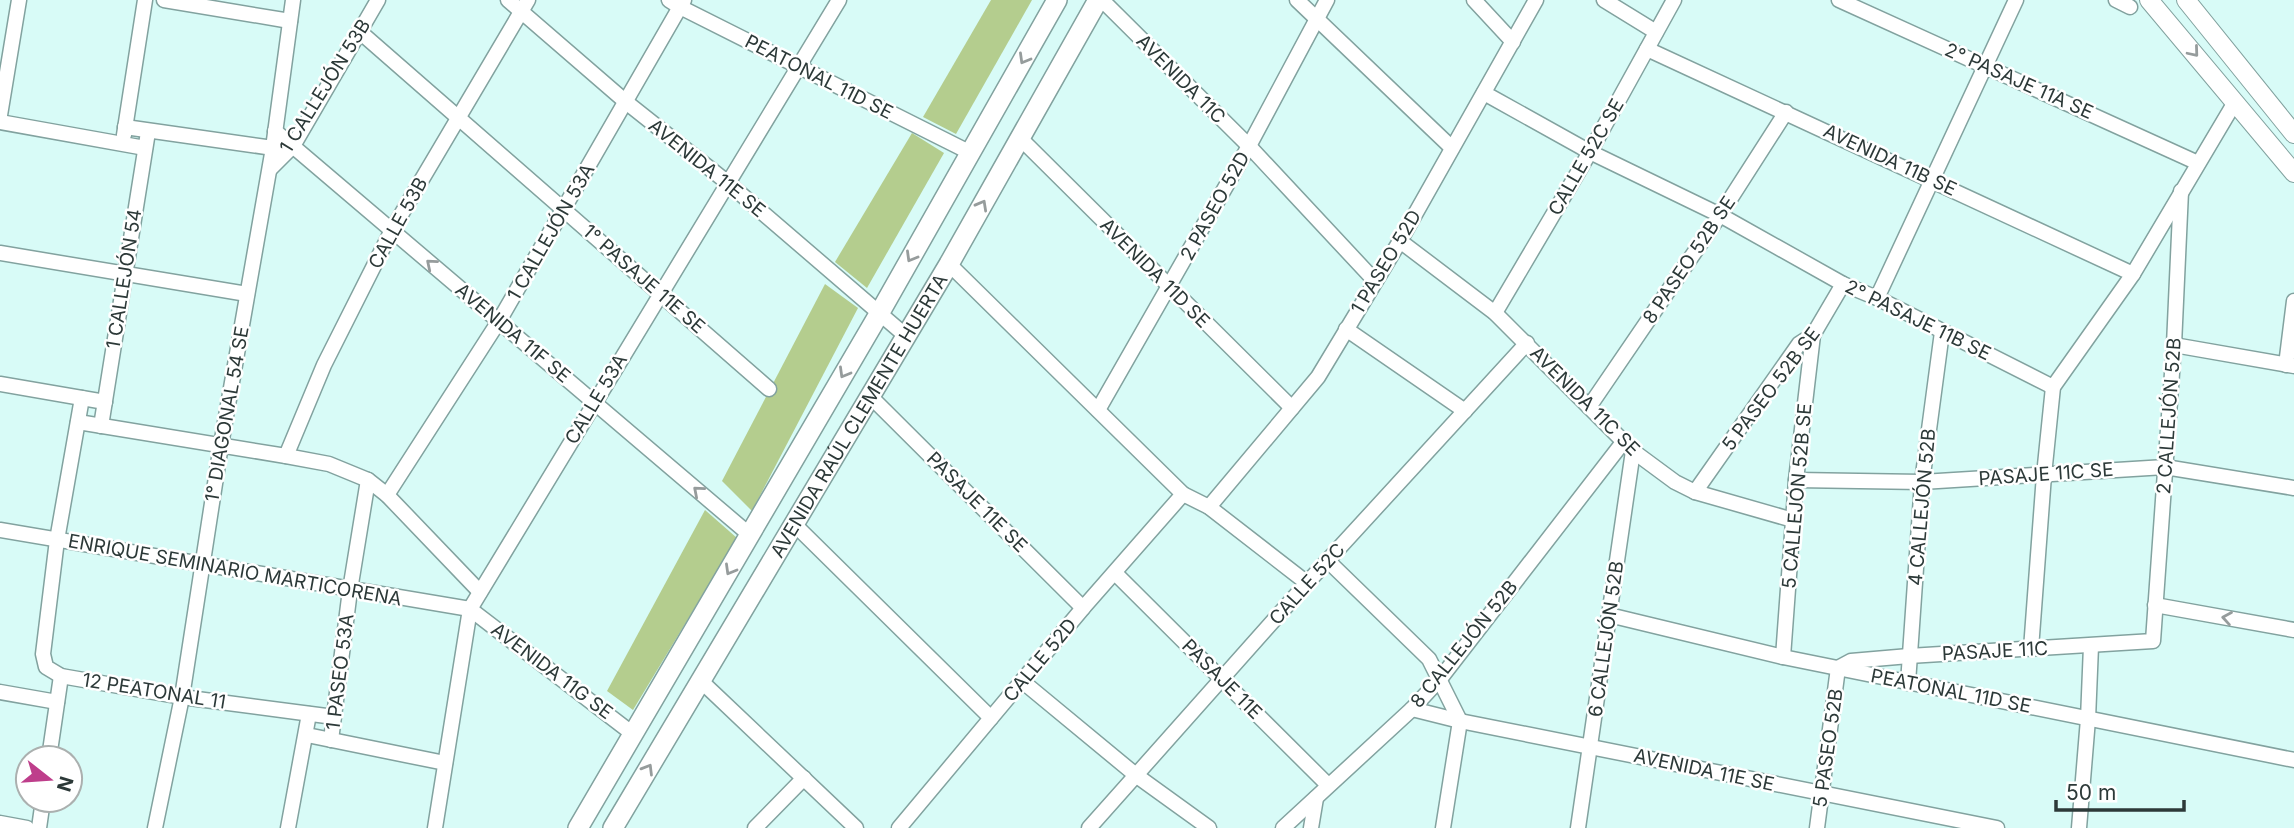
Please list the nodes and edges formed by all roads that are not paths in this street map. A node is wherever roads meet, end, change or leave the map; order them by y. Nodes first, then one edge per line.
1 (19, 0) edge
2 (145, 0) edge
3 (164, 0) edge
4 (293, 0) edge
5 (378, 0) edge
6 (508, 0) edge
7 (839, 0) edge
8 (1057, 0) edge
9 (1100, 0) edge
10 (1297, 0) edge
11 (1327, 0) edge
12 (1474, 0) edge
13 (1536, 0) edge
14 (1604, 0) edge
15 (1674, 0) edge
16 (1839, 0) edge
17 (2016, 0) edge
18 (2116, 0) edge
19 (2149, 0) edge
20 (2186, 0) edge
21 (678, 2) edge
22 (525, 6) edge
23 (2130, 6) dead end
24 (1316, 18) junction
25 (290, 21) junction
26 (359, 31) junction
27 (1656, 32) junction
28 (1513, 42) junction
29 (1647, 49) junction
30 (1985, 65) junction
31 (799, 67) junction
32 (1484, 93) junction
33 (626, 102) junction
34 (2235, 102) junction
35 (1786, 112) junction
36 (0, 115) edge
37 (459, 118) junction
38 (0, 122) edge
39 (125, 127) junction
40 (275, 131) junction
41 (148, 132) junction
42 (2294, 134) edge
43 (1019, 137) junction
44 (123, 143) junction
45 (293, 146) junction
46 (1249, 146) junction
47 (145, 148) junction
48 (273, 148) junction
49 (1452, 148) junction
50 (1590, 152) junction
51 (971, 153) junction
52 (2199, 163) junction
53 (270, 170) junction
54 (2294, 173) edge
55 (1931, 179) junction
56 (728, 183) junction
57 (2180, 191) junction
58 (564, 209) junction
59 (1720, 215) junction
60 (392, 230) junction
61 (1400, 241) junction
62 (0, 253) edge
63 (949, 264) junction
64 (125, 274) junction
65 (2133, 274) junction
66 (1375, 281) junction
67 (1843, 284) junction
68 (1169, 288) junction
69 (660, 293) junction
70 (247, 294) junction
71 (1877, 298) junction
72 (2294, 301) edge
73 (1495, 313) junction
74 (879, 314) junction
75 (499, 321) junction
76 (1346, 329) junction
77 (1942, 332) junction
78 (1813, 335) junction
79 (906, 336) junction
80 (1527, 343) junction
81 (2174, 345) junction
82 (2290, 365) edge
83 (0, 384) edge
84 (2053, 387) junction
85 (769, 389) dead end
86 (870, 396) junction
87 (82, 398) junction
88 (105, 402) junction
89 (594, 403) junction
90 (1589, 407) junction
91 (1292, 408) junction
92 (1098, 410) junction
93 (1465, 411) junction
94 (78, 422) junction
95 (101, 426) junction
96 (221, 444) junction
97 (1628, 446) junction
98 (286, 456) junction
99 (2165, 467) junction
100 (2044, 475) junction
101 (368, 480) junction
102 (1796, 480) junction
103 (1923, 482) junction
104 (2294, 488) edge
105 (1695, 492) junction
106 (1182, 494) junction
107 (387, 495) junction
108 (1209, 507) junction
109 (1793, 520) junction
110 (794, 524) junction
111 (0, 530) edge
112 (750, 535) junction
113 (57, 540) junction
114 (1328, 561) junction
115 (202, 564) junction
116 (1115, 573) junction
117 (1307, 583) junction
118 (350, 590) junction
119 (480, 592) junction
120 (2155, 605) junction
121 (470, 608) junction
122 (1083, 608) junction
123 (1609, 615) junction
124 (2294, 630) edge
125 (2153, 641) joint
126 (2091, 646) junction
127 (2031, 649) junction
128 (1909, 656) junction
129 (1783, 657) junction
130 (1838, 668) junction
131 (61, 676) junction
132 (1222, 679) junction
133 (1440, 679) junction
134 (701, 681) junction
135 (1022, 681) junction
136 (1908, 682) junction
137 (0, 692) edge
138 (182, 697) junction
139 (57, 702) junction
140 (1412, 709) junction
141 (309, 714) junction
142 (334, 717) junction
143 (991, 718) junction
144 (2088, 719) junction
145 (1460, 721) junction
146 (633, 734) junction
147 (307, 735) junction
148 (331, 740) junction
149 (51, 744) edge
150 (1590, 747) junction
151 (2294, 760) edge
152 (445, 764) junction
153 (1137, 776) junction
154 (804, 778) junction
155 (1328, 785) junction
156 (1821, 794) junction
157 (1315, 798) junction
158 (0, 823) edge
159 (27, 828) edge
160 (155, 828) edge
161 (288, 828) edge
162 (435, 828) edge
163 (578, 828) edge
164 (612, 828) edge
165 (755, 828) edge
166 (856, 828) edge
167 (899, 828) edge
168 (1089, 828) edge
169 (1209, 828) edge
170 (1283, 828) edge
171 (1311, 828) edge
172 (1443, 828) edge
173 (1578, 828) edge
174 (1817, 828) edge
175 (1997, 828) edge
176 (2079, 828) edge

1 - 36 street
2 - 39 street
3 - 25 street
4 - 25 street, 1° DIAGONAL 54 SE
5 - 26 street, 1 CALLEJÓN 53B
6 - 22 street, AVENIDA 11E SE
7 - 31 street, CALLE 53A
8 -> 51 main road, AVENIDA RAÚL CLEMENTE HUERTA
9 - 43 main road, AVENIDA RAÚL CLEMENTE HUERTA
9 - 46 street, AVENIDA 11C
10 - 24 street
11 - 24 street, 2 PASEO 52D
12 - 28 street
13 - 28 street, 1 PASEO 52D
14 - 27 street
15 - 27 street, CALLE 52C SE
16 - 30 street, 2° PASAJE 11A SE
17 - 30 street
18 - 23 street
19 -> 34 street
20 - 42 street
21 - 31 street, PEATONAL 11D SE
21 - 33 street, 1 CALLEJÓN 53A
22 - 33 street, AVENIDA 11E SE
22 - 37 street, CALLE 53B
24 - 46 street, 2 PASEO 52D
24 - 49 street
25 - 40 street, 1° DIAGONAL 54 SE
26 - 37 street, 1° PASAJE 11E SE
26 - 45 street, 1 CALLEJÓN 53B
27 - 29 street, CALLE 52C SE
28 - 32 street, 1 PASEO 52D
29 - 35 street, AVENIDA 11B SE
29 - 50 street, CALLE 52C SE
30 - 52 street, 2° PASAJE 11A SE
30 - 55 street
31 - 51 street, PEATONAL 11D SE
31 - 56 street, CALLE 53A
32 - 49 street, 1 PASEO 52D
32 - 50 street, 2° PASAJE 11B SE
33 - 56 street, AVENIDA 11E SE
33 - 58 street, 1 CALLEJÓN 53A
34 - 52 street
34 - 54 street
35 - 55 street, AVENIDA 11B SE
35 - 59 street, 8 PASEO 52B SE
37 - 58 street, 1° PASAJE 11E SE
37 - 60 street, CALLE 53B
38 - 44 street
39 - 41 street
39 - 44 street
40 - 45 street, AVENIDA 11F SE
40 - 48 street, 1° DIAGONAL 54 SE
41 - 47 street, 1 CALLEJÓN 54
41 - 48 street
63 -> 43 main road, AVENIDA RAÚL CLEMENTE HUERTA
43 - 68 street, AVENIDA 11D SE
44 - 47 street
45 - 53 street, 1 CALLEJÓN 53B
45 - 60 street, AVENIDA 11F SE
46 - 66 street, AVENIDA 11C
46 - 68 street, 2 PASEO 52D
47 - 64 street, 1 CALLEJÓN 54
48 - 53 street, 1° DIAGONAL 54 SE
49 - 61 street, 1 PASEO 52D
50 - 59 street, 2° PASAJE 11B SE
50 - 73 street, CALLE 52C SE
51 -> 74 main road, AVENIDA RAÚL CLEMENTE HUERTA
52 - 57 street
53 - 70 street, 1° DIAGONAL 54 SE
55 - 65 street, AVENIDA 11B SE
55 - 71 street
56 - 69 street, CALLE 53A
56 - 74 street, AVENIDA 11E SE
57 - 65 street
57 - 81 street, 2 CALLEJÓN 52B
58 - 69 street, 1° PASAJE 11E SE
58 - 75 street, 1 CALLEJÓN 53A
59 - 67 street, 2° PASAJE 11B SE
59 - 90 street, 8 PASEO 52B SE
75 -> 60 street, AVENIDA 11F SE
60 - 98 street, CALLE 53B
61 - 66 street, 1 PASEO 52D
61 - 73 street, AVENIDA 11C SE
62 - 64 street
63 - 79 main road, AVENIDA RAÚL CLEMENTE HUERTA
63 - 92 street
64 - 70 street
64 - 88 street, 1 CALLEJÓN 54
65 - 84 street
66 - 76 street, 1 PASEO 52D
67 - 71 street, 2° PASAJE 11B SE
67 - 78 street, 5 PASEO 52B SE
68 - 91 street, AVENIDA 11D SE
68 - 92 street, 2 PASEO 52D
69 - 85 street, 1° PASAJE 11E SE
69 - 89 street, CALLE 53A
70 - 96 street, 1° DIAGONAL 54 SE
71 - 77 street, 2° PASAJE 11B SE
72 - 82 street
73 - 80 street, AVENIDA 11C SE
74 - 79 street, AVENIDA 11E SE
74 -> 112 main road, AVENIDA RAÚL CLEMENTE HUERTA
75 - 89 street, AVENIDA 11F SE
75 - 107 street, 1 CALLEJÓN 53A
76 - 91 street, 1 PASEO 52D
76 - 93 street
77 - 84 street, 2° PASAJE 11B SE
77 - 103 street, 4 CALLEJÓN 52B
78 - 102 street, 5 CALLEJÓN 52B SE
78 - 105 street, 5 PASEO 52B SE
79 - 86 main road, AVENIDA RAÚL CLEMENTE HUERTA
80 - 90 street, AVENIDA 11C SE
80 - 93 street, CALLE 52C
81 - 82 street
81 - 99 street, 2 CALLEJÓN 52B
83 - 87 street
84 - 100 street
86 - 110 main road, AVENIDA RAÚL CLEMENTE HUERTA
86 - 122 street, PASAJE 11E SE
87 - 88 street
87 - 94 street
88 - 95 street, 1 CALLEJÓN 54
112 -> 89 street, AVENIDA 11F SE
89 - 119 street, CALLE 53A
90 - 97 street, AVENIDA 11C SE
91 - 108 street, 1 PASEO 52D
92 - 106 street
93 - 114 street, CALLE 52C
94 - 95 street
94 - 113 street
95 - 96 street
96 - 98 street
96 - 115 street, 1° DIAGONAL 54 SE
97 - 105 street, AVENIDA 11C SE
97 - 123 street, 6 CALLEJÓN 52B
97 - 133 street, 8 CALLEJÓN 52B
98 - 101 street
99 - 100 street, PASAJE 11C SE
99 - 104 street, PASAJE 11C SE
99 - 120 street, 2 CALLEJÓN 52B
100 - 103 street, PASAJE 11C SE
100 - 127 street
101 - 107 street
101 - 118 street, 1 PASEO 53A
102 - 103 street, PASAJE 11C SE
102 - 109 street, 5 CALLEJÓN 52B SE
103 - 128 street, 4 CALLEJÓN 52B
105 - 109 street, AVENIDA 11C SE
106 - 108 street
106 - 116 street, CALLE 52D
107 - 119 street
108 - 117 street
109 - 129 street, 5 CALLEJÓN 52B SE
110 - 134 main road, AVENIDA RAÚL CLEMENTE HUERTA
110 - 143 street
111 - 113 street, ENRIQUE SEMINARIO MARTICORENA
112 -> 146 main road, AVENIDA RAÚL CLEMENTE HUERTA
113 - 115 street, ENRIQUE SEMINARIO MARTICORENA
113 - 131 street, 12 PEATONAL 11
114 - 117 street, CALLE 52C
114 - 133 street
115 - 118 street, ENRIQUE SEMINARIO MARTICORENA
115 - 138 street, 1° DIAGONAL 54 SE
116 - 122 street, CALLE 52D
116 - 132 street, PASAJE 11E
117 - 132 street, CALLE 52C
118 - 121 street, ENRIQUE SEMINARIO MARTICORENA
118 - 142 street, 1 PASEO 53A
119 - 121 street, CALLE 53A
124 -> 120 street
120 - 125 street, 2 CALLEJÓN 52B
121 - 146 street, AVENIDA 11G SE
121 - 152 street, CALLE 53A
122 - 135 street, CALLE 52D
123 - 129 street, PEATONAL 11D SE
123 - 150 street, 6 CALLEJÓN 52B
125 - 126 street, PASAJE 11C
126 - 127 street, PASAJE 11C
126 - 144 street
127 - 128 street, PASAJE 11C
128 - 130 street, PASAJE 11C
128 - 136 street, 4 CALLEJÓN 52B
129 - 130 street, PEATONAL 11D SE
130 - 136 street, PEATONAL 11D SE
130 - 156 street, 5 PASEO 52B
131 - 138 street, 12 PEATONAL 11
131 - 139 street
132 - 153 street, CALLE 52C
132 - 155 street, PASAJE 11E
133 - 140 street, 8 CALLEJÓN 52B
133 - 145 street
134 - 154 street
164 -> 134 main road, AVENIDA RAÚL CLEMENTE HUERTA
135 - 143 street, CALLE 52D
135 - 153 street
136 - 144 street, PEATONAL 11D SE
137 - 139 street, 12 PEATONAL 11
138 - 141 street, 12 PEATONAL 11
138 - 160 street, 1° DIAGONAL 54 SE
139 - 149 street
140 - 145 street, AVENIDA 11E SE
140 - 155 street, 8 CALLEJÓN 52B
141 - 142 street, 12 PEATONAL 11
141 - 147 street, 1 PASEO 53A
142 - 148 street, 1 PASEO 53A
143 - 167 street, CALLE 52D
144 - 151 street, PEATONAL 11D SE
144 - 176 street
145 - 150 street, AVENIDA 11E SE
145 - 172 street
146 - 163 main road, AVENIDA RAÚL CLEMENTE HUERTA
147 - 148 street
147 - 161 street, 1 PASEO 53A
148 - 152 street
150 - 156 street, AVENIDA 11E SE
150 - 173 street, 6 CALLEJÓN 52B
152 - 162 street, CALLE 53A
153 - 168 street, CALLE 52C
153 - 169 street
154 - 165 street
154 - 166 street
155 - 157 street, 8 CALLEJÓN 52B
156 - 174 street, 5 PASEO 52B
156 - 175 street, AVENIDA 11E SE
157 - 170 street, 8 CALLEJÓN 52B
157 - 171 street
158 - 159 street

